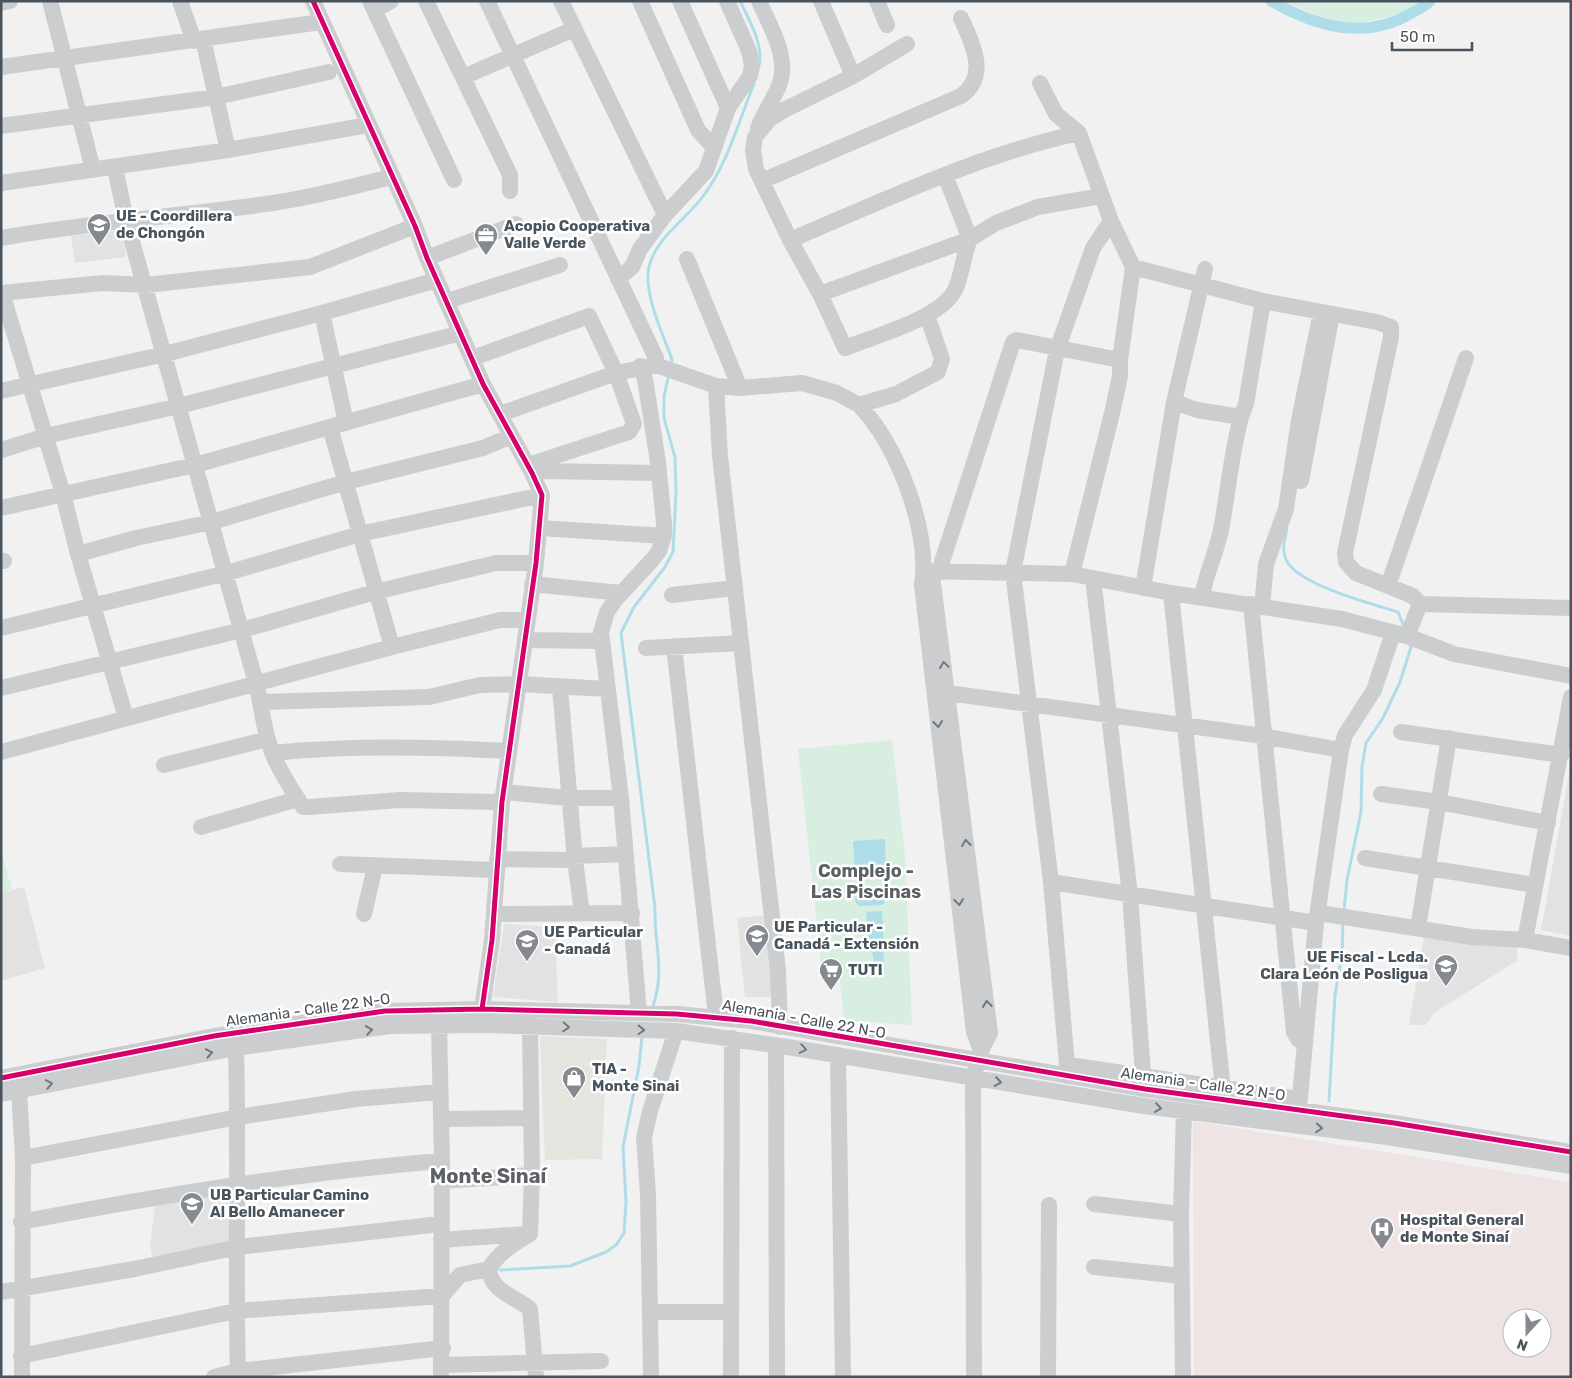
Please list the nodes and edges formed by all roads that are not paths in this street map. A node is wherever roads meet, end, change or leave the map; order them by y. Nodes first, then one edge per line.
1 (10, 1) edge
2 (50, 1) edge
3 (180, 1) edge
4 (313, 1) edge
5 (391, 1) edge
6 (426, 1) edge
7 (487, 1) edge
8 (561, 1) edge
9 (640, 1) edge
10 (680, 1) edge
11 (727, 1) edge
12 (759, 1) edge
13 (821, 1) edge
14 (877, 1) edge
15 (1, 3) edge
16 (373, 6) edge
17 (961, 18) dead end
18 (321, 22) junction
19 (887, 25) dead end
20 (574, 29) junction
21 (198, 40) junction
22 (907, 44) dead end
23 (514, 56) junction
24 (65, 58) junction
25 (1, 67) edge
26 (328, 72) dead end
27 (853, 76) junction
28 (464, 77) junction
29 (1040, 83) dead end
30 (216, 97) junction
31 (728, 108) junction
32 (80, 116) junction
33 (368, 125) junction
34 (1, 126) edge
35 (1079, 133) junction
36 (755, 137) junction
37 (714, 148) junction
38 (228, 150) junction
39 (114, 168) junction
40 (93, 170) junction
41 (945, 176) junction
42 (391, 177) junction
43 (454, 180) dead end
44 (762, 181) junction
45 (1, 183) edge
46 (510, 191) dead end
47 (1101, 196) junction
48 (665, 215) junction
49 (126, 220) junction
50 (1111, 221) junction
51 (516, 224) dead end
52 (415, 226) junction
53 (1, 238) edge
54 (970, 239) junction
55 (790, 240) junction
56 (427, 258) junction
57 (687, 259) dead end
58 (560, 265) dead end
59 (1133, 267) junction
60 (1203, 276) junction
61 (618, 279) junction
62 (437, 280) junction
63 (146, 286) junction
64 (2, 293) edge
65 (820, 294) junction
66 (447, 301) junction
67 (1263, 301) junction
68 (322, 313) junction
69 (1326, 313) junction
70 (927, 315) junction
71 (461, 333) junction
72 (8, 346) edge
73 (1057, 350) junction
74 (165, 354) junction
75 (473, 358) junction
76 (1466, 358) dead end
77 (1120, 360) junction
78 (332, 366) junction
79 (648, 366) junction
80 (616, 373) junction
81 (29, 384) junction
82 (483, 384) junction
83 (716, 386) junction
84 (740, 388) junction
85 (1, 391) edge
86 (1174, 402) junction
87 (858, 405) junction
88 (179, 406) junction
89 (500, 414) junction
90 (1241, 417) junction
91 (338, 425) junction
92 (46, 436) junction
93 (512, 436) junction
94 (1, 450) edge
95 (195, 465) junction
96 (530, 469) junction
97 (659, 473) junction
98 (346, 482) junction
99 (63, 494) junction
100 (542, 495) junction
101 (1, 508) edge
102 (1295, 516) dead end
103 (212, 522) junction
104 (540, 528) junction
105 (360, 534) junction
106 (664, 536) junction
107 (78, 554) junction
108 (536, 563) junction
109 (924, 571) junction
110 (942, 572) junction
111 (1013, 572) junction
112 (227, 573) junction
113 (1072, 574) junction
114 (1093, 578) junction
115 (532, 584) junction
116 (1388, 586) junction
117 (735, 588) junction
118 (1143, 588) junction
119 (376, 592) junction
120 (621, 593) junction
121 (1171, 593) junction
122 (672, 595) dead end
123 (1202, 596) junction
124 (1420, 604) junction
125 (1256, 605) junction
126 (93, 607) junction
127 (1571, 608) edge
128 (528, 620) junction
129 (1, 628) edge
130 (242, 630) junction
131 (1400, 634) junction
132 (526, 640) junction
133 (601, 641) junction
134 (741, 643) junction
135 (674, 646) junction
136 (392, 647) junction
137 (646, 648) dead end
138 (110, 661) junction
139 (1571, 676) edge
140 (256, 683) junction
141 (519, 684) junction
142 (1, 688) edge
143 (560, 688) junction
144 (607, 689) junction
145 (948, 693) junction
146 (1571, 697) edge
147 (261, 702) junction
148 (1028, 704) junction
149 (1109, 716) junction
150 (126, 718) junction
151 (1185, 726) junction
152 (1401, 732) dead end
153 (1263, 736) junction
154 (1449, 738) junction
155 (270, 746) junction
156 (1341, 750) junction
157 (1, 752) edge
158 (509, 752) junction
159 (1561, 755) junction
160 (164, 765) dead end
161 (1381, 794) dead end
162 (503, 797) junction
163 (568, 798) junction
164 (621, 798) junction
165 (298, 799) junction
166 (1439, 802) junction
167 (1548, 823) junction
168 (200, 827) dead end
169 (626, 854) junction
170 (574, 858) junction
171 (1365, 858) dead end
172 (340, 864) dead end
173 (497, 864) junction
174 (373, 865) junction
175 (1428, 868) junction
176 (1051, 882) junction
177 (1535, 885) junction
178 (1130, 895) junction
179 (1205, 907) junction
180 (582, 913) junction
181 (632, 913) junction
182 (364, 914) dead end
183 (494, 914) junction
184 (1281, 916) junction
185 (1318, 918) junction
186 (1418, 928) junction
187 (1525, 940) junction
188 (1571, 948) edge
189 (482, 1009) junction
190 (642, 1013) junction
191 (716, 1016) junction
192 (780, 1023) junction
193 (439, 1025) junction
194 (530, 1025) junction
195 (672, 1031) junction
196 (732, 1038) junction
197 (1304, 1043) junction
198 (776, 1045) junction
199 (236, 1048) junction
200 (838, 1056) junction
201 (980, 1056) junction
202 (1068, 1070) junction
203 (1, 1078) edge
204 (973, 1078) junction
205 (1144, 1083) junction
206 (18, 1090) junction
207 (439, 1092) junction
208 (1, 1094) edge
209 (1224, 1095) junction
210 (1299, 1104) junction
211 (1184, 1111) junction
212 (238, 1117) junction
213 (531, 1118) junction
214 (440, 1119) junction
215 (1571, 1152) edge
216 (22, 1158) junction
217 (442, 1161) junction
218 (1571, 1166) edge
219 (532, 1175) junction
220 (442, 1181) junction
221 (237, 1184) junction
222 (1094, 1204) dead end
223 (1049, 1205) dead end
224 (1181, 1214) junction
225 (21, 1222) junction
226 (440, 1224) junction
227 (530, 1234) junction
228 (442, 1240) junction
229 (238, 1247) junction
230 (1094, 1267) dead end
231 (489, 1269) junction
232 (1182, 1276) junction
233 (20, 1289) junction
234 (1, 1292) edge
235 (442, 1296) junction
236 (236, 1311) junction
237 (651, 1312) junction
238 (730, 1312) junction
239 (443, 1348) junction
240 (21, 1356) junction
241 (601, 1361) dead end
242 (536, 1370) edge
243 (441, 1371) edge
244 (238, 1374) edge
245 (22, 1377) edge
246 (214, 1377) edge
247 (651, 1377) edge
248 (731, 1377) edge
249 (777, 1377) edge
250 (843, 1377) edge
251 (974, 1377) edge
252 (1048, 1377) edge
253 (1184, 1377) edge

1 - 15 street
2 - 24 street
3 - 21 street
4 - 18 street
5 - 16 street
6 - 28 street
7 - 23 street
8 - 20 street
9 - 37 street
10 - 31 street
11 - 31 street
12 - 36 street
13 - 27 street
14 - 19 street
16 - 43 street
17 - 44 street
18 - 21 street
18 - 33 street
20 - 23 street
20 - 48 street
21 - 24 street
21 - 30 street
22 - 27 street
23 - 28 street
23 - 61 street
24 - 25 street
24 - 32 street
26 - 30 street
27 - 36 street
28 - 46 street
29 - 35 street
30 - 32 street
30 - 38 street
31 - 37 street
32 - 34 street
32 - 40 street
33 - 38 street
33 - 42 street
35 - 41 street
35 - 47 street
36 - 44 street
37 - 48 street
38 - 39 street
39 - 40 street
39 - 49 street
40 - 45 street
41 - 54 street
41 - 55 street
42 - 49 street
42 - 52 street
44 - 55 street
47 - 50 street
47 - 54 street
48 - 61 street
49 - 53 street
49 - 63 street
50 - 59 street
50 - 73 street
51 - 56 street
52 - 56 street
52 - 63 street
54 - 65 street
54 - 70 street
55 - 65 street
56 - 62 street
57 - 84 street
58 - 66 street
59 - 60 street
59 - 77 street
60 - 67 street
60 - 86 street
61 - 79 street
62 - 66 street
62 - 68 street
63 - 64 street
63 - 74 street
64 - 72 street
65 - 70 street
66 - 71 street
67 - 69 street
67 - 90 street
68 - 74 street
68 - 78 street
69 - 102 street
69 - 116 street
69 - 125 street
70 - 87 street
71 - 75 street
71 - 78 street
72 - 81 street
73 - 77 street
73 - 110 street
73 - 111 street
74 - 81 street
74 - 88 street
75 - 80 street
75 - 82 street
76 - 116 street
77 - 113 street
78 - 88 street
78 - 91 street
79 - 80 street
79 - 83 street
79 - 97 street
80 - 89 street
80 - 96 street
81 - 85 street
81 - 92 street
82 - 89 street
82 - 91 street
83 - 84 street
83 - 117 street
84 - 87 street
86 - 90 street
86 - 118 street
87 - 109 street
88 - 92 street
88 - 95 street
89 - 93 street
90 - 123 street
91 - 95 street
91 - 98 street
92 - 94 street
92 - 99 street
93 - 96 street
93 - 98 street
95 - 99 street
95 - 103 street
96 - 97 street
96 - 100 street
97 - 106 street
98 - 103 street
98 - 105 street
99 - 101 street
99 - 107 street
100 - 104 street
100 - 105 street
103 - 107 street
103 - 112 street
104 - 106 street
104 - 108 street
105 - 112 street
105 - 119 street
106 - 120 street
107 - 126 street
108 - 115 street
108 - 119 street
109 - 110 street
145 -> 109 street
109 -> 201 street
110 - 111 street
111 - 113 street
111 - 148 street
112 - 126 street
112 - 130 street
113 - 114 street
114 - 118 street
114 - 149 street
115 - 120 street
115 - 128 street
116 - 124 street
117 - 122 street
117 - 134 street
118 - 121 street
119 - 130 street
119 - 136 street
120 - 133 street
121 - 123 street
121 - 151 street
123 - 125 street
124 - 127 street
124 - 131 street
125 - 131 street
125 - 153 street
126 - 129 street
126 - 138 street
128 - 132 street
128 - 136 street
130 - 138 street
130 - 140 street
131 - 139 street
131 - 156 street
132 - 133 street
132 - 141 street
133 - 144 street
134 - 135 street
134 - 192 street
135 - 137 street
135 - 191 street
136 - 140 street
138 - 142 street
138 - 150 street
140 - 147 street
140 - 150 street
141 - 143 street
141 - 147 street
141 - 158 street
143 - 144 street
143 - 163 street
144 - 164 street
145 - 148 street
201 -> 145 street
146 - 159 street
147 - 155 street
148 - 149 street
148 - 176 street
149 - 151 street
149 - 178 street
150 - 157 street
151 - 153 street
151 - 179 street
152 - 154 street
153 - 156 street
153 - 184 street
154 - 159 street
154 - 166 street
155 - 158 street
155 - 160 street
155 - 165 street
156 - 185 street
158 - 162 street
159 - 167 street
161 - 166 street
162 - 163 street
162 - 165 street
162 - 173 street
163 - 164 street
163 - 170 street
164 - 169 street
165 - 168 street
166 - 167 street
166 - 175 street
167 - 177 street
169 - 170 street
169 - 181 street
170 - 173 street
170 - 180 street
171 - 175 street
172 - 174 street
173 - 174 street
173 - 183 street
174 - 182 street
175 - 177 street
175 - 186 street
176 - 178 street
176 - 202 street
177 - 187 street
178 - 179 street
178 - 205 street
179 - 184 street
179 - 209 street
180 - 181 street
180 - 183 street
181 - 190 street
183 - 189 street
184 - 185 street
184 - 197 street
185 - 186 street
185 - 197 street
186 - 187 street
187 - 188 street
189 - 190 street, Alemania - Calle 22 N-O
189 - 203 street, Alemania - Calle 22 N-O
190 - 191 street, Alemania - Calle 22 N-O
191 - 192 street, Alemania - Calle 22 N-O
192 - 201 street, Alemania - Calle 22 N-O
193 - 194 street, Alemania - Calle 22 N-O
199 -> 193 street, Alemania - Calle 22 N-O
193 - 207 street
194 -> 195 street, Alemania - Calle 22 N-O
194 - 213 street
195 - 196 street, Alemania - Calle 22 N-O
195 - 237 street
196 - 198 street, Alemania - Calle 22 N-O
196 - 238 street
197 - 210 street
198 -> 200 street, Alemania - Calle 22 N-O
198 - 249 street
206 -> 199 street, Alemania - Calle 22 N-O
199 - 212 street
200 - 204 street, Alemania - Calle 22 N-O
200 - 250 street
201 - 202 street, Alemania - Calle 22 N-O
201 - 204 street
202 - 205 street, Alemania - Calle 22 N-O
204 -> 211 street, Alemania - Calle 22 N-O
204 - 251 street
205 - 209 street, Alemania - Calle 22 N-O
206 - 208 street, Alemania - Calle 22 N-O
206 - 216 street
207 - 212 street
207 - 214 street
209 - 210 street, Alemania - Calle 22 N-O
210 - 215 street, Alemania - Calle 22 N-O
211 -> 218 street, Alemania - Calle 22 N-O
211 - 224 street
212 - 216 street
212 - 221 street
213 - 214 street
213 - 219 street
214 - 217 street
216 - 225 street
217 - 220 street
217 - 221 street
219 - 220 street
219 - 227 street
220 - 226 street
221 - 225 street
221 - 229 street
222 - 224 street
223 - 252 street
224 - 232 street
225 - 233 street
226 - 228 street
226 - 229 street
227 - 228 street
227 - 231 street
228 - 235 street
229 - 233 street
229 - 236 street
230 - 232 street
231 - 235 street
231 - 242 street
232 - 253 street
233 - 234 street
233 - 240 street
235 - 236 street
235 - 239 street
236 - 240 street
236 - 244 street
237 - 238 street
237 - 247 street
238 - 248 street
239 - 243 street
239 - 244 street
240 - 245 street
241 - 242 street
242 - 243 street
244 - 246 street

